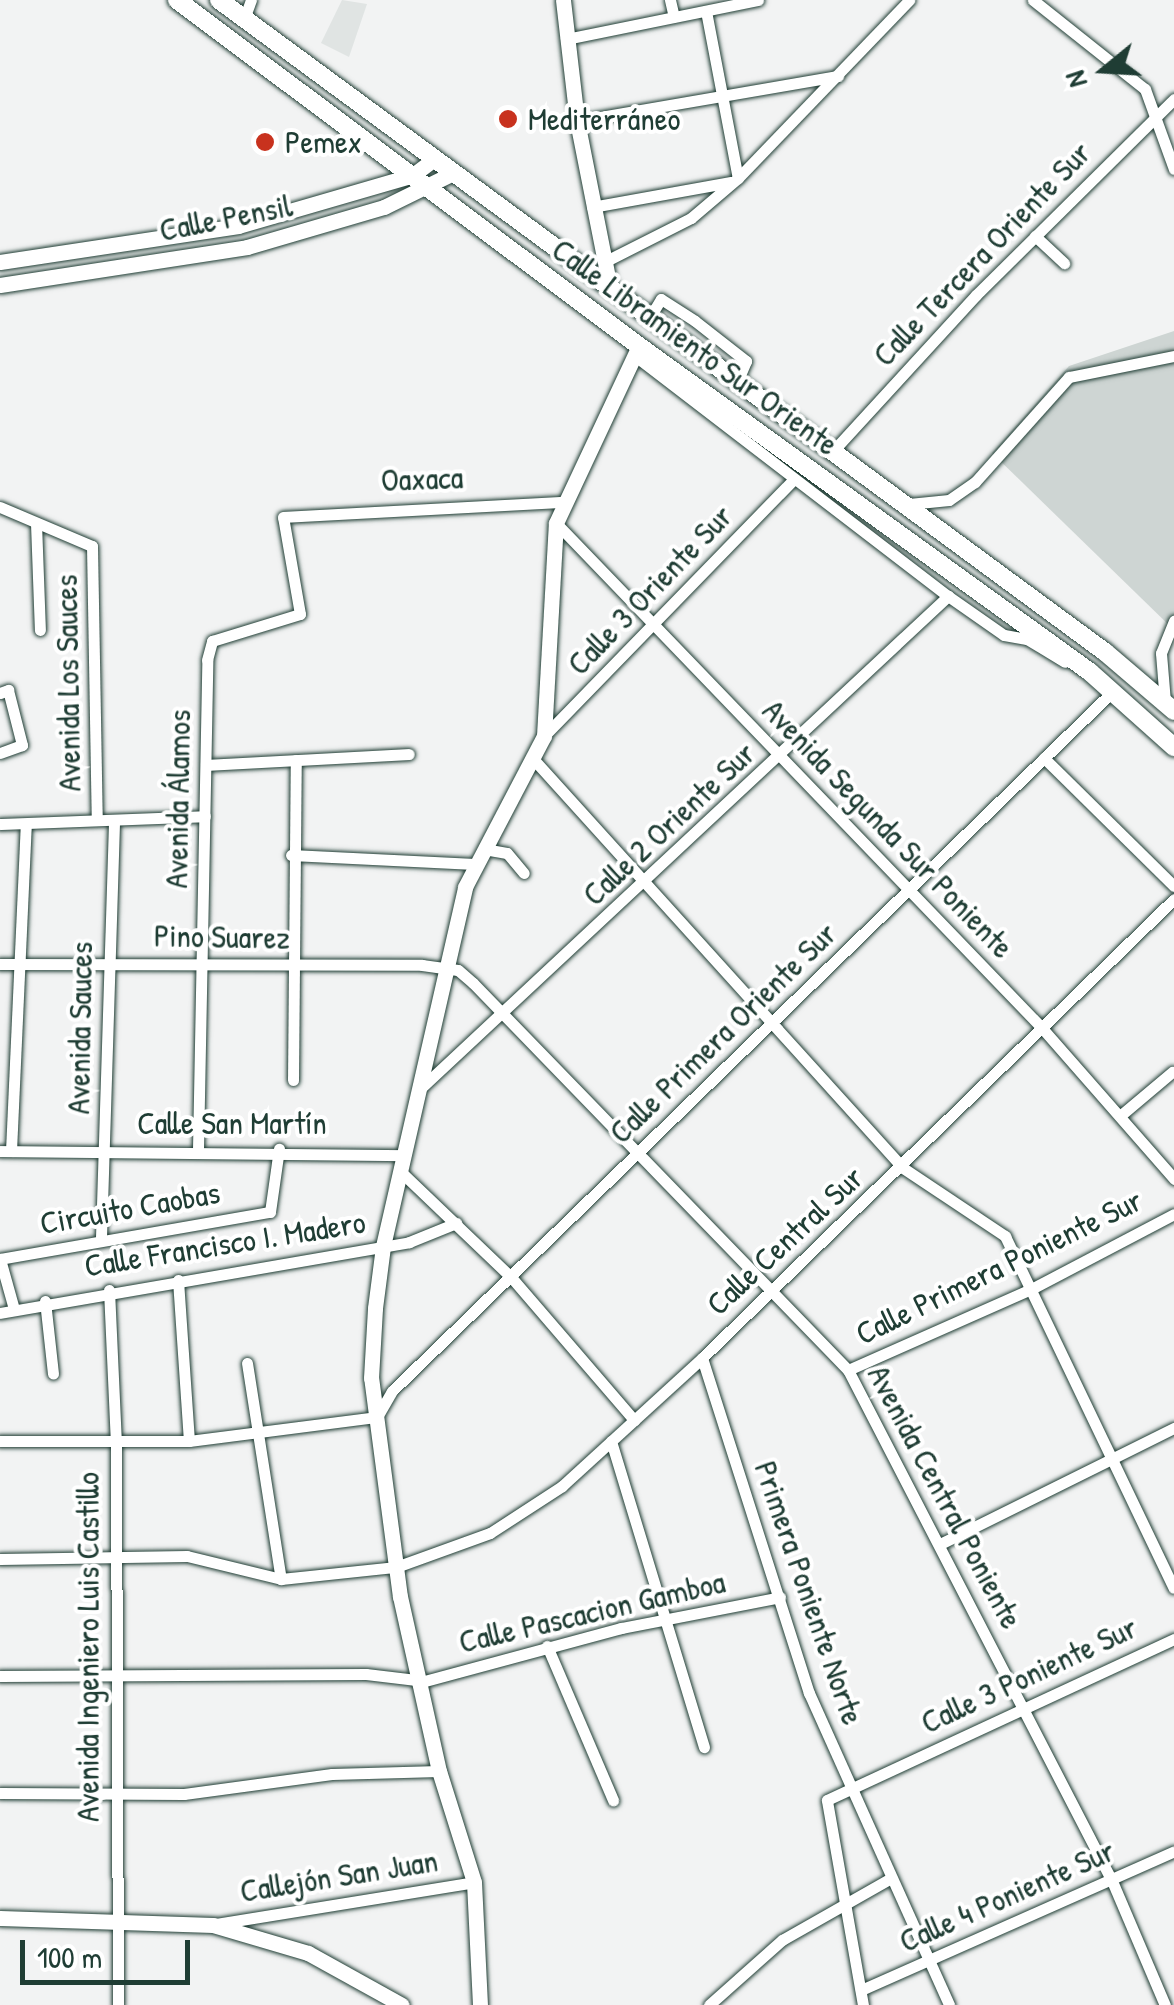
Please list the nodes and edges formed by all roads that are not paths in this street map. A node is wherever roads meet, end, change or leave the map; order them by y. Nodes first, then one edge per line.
1 (177, 0) edge
2 (219, 0) edge
3 (251, 0) edge
4 (564, 0) edge
5 (670, 0) edge
6 (758, 0) edge
7 (909, 0) edge
8 (1033, 0) edge
9 (706, 11) junction
10 (674, 17) junction
11 (244, 18) junction
12 (566, 39) junction
13 (838, 76) junction
14 (718, 98) junction
15 (1174, 100) edge
16 (1155, 117) junction
17 (576, 121) junction
18 (434, 159) junction
19 (1174, 169) edge
20 (453, 173) junction
21 (413, 175) junction
22 (735, 180) junction
23 (430, 188) junction
24 (592, 207) junction
25 (1035, 236) junction
26 (606, 261) junction
27 (0, 262) edge
28 (1064, 263) dead end
29 (0, 285) edge
30 (610, 288) junction
31 (650, 316) junction
32 (695, 322) junction
33 (682, 339) junction
34 (637, 351) junction
35 (1174, 356) edge
36 (738, 380) junction
37 (833, 451) junction
38 (793, 480) junction
39 (564, 502) junction
40 (904, 504) junction
41 (0, 506) edge
42 (283, 518) joint
43 (36, 523) junction
44 (556, 523) junction
45 (948, 596) junction
46 (1174, 620) edge
47 (656, 626) junction
48 (40, 630) dead end
49 (1090, 672) junction
50 (0, 692) edge
51 (1112, 692) junction
52 (1169, 706) edge
53 (544, 736) junction
54 (1174, 746) edge
55 (0, 752) edge
56 (409, 754) dead end
57 (1044, 758) junction
58 (781, 759) junction
59 (296, 760) junction
60 (536, 762) junction
61 (206, 765) junction
62 (204, 816) junction
63 (97, 820) junction
64 (114, 820) junction
65 (0, 824) edge
66 (26, 824) junction
67 (484, 848) junction
68 (291, 855) junction
69 (475, 864) junction
70 (524, 873) dead end
71 (648, 882) junction
72 (1174, 886) edge
73 (908, 892) junction
74 (1174, 899) edge
75 (110, 961) junction
76 (18, 963) junction
77 (0, 964) edge
78 (204, 965) junction
79 (292, 966) junction
80 (443, 966) junction
81 (502, 1014) junction
82 (775, 1024) junction
83 (1042, 1028) junction
84 (1172, 1072) dead end
85 (293, 1080) dead end
86 (422, 1087) junction
87 (1121, 1114) junction
88 (198, 1148) junction
89 (280, 1149) junction
90 (105, 1150) junction
91 (6, 1151) edge
92 (638, 1151) junction
93 (402, 1163) junction
94 (903, 1168) junction
95 (1174, 1180) edge
96 (1174, 1214) edge
97 (456, 1223) junction
98 (101, 1237) junction
99 (382, 1246) junction
100 (0, 1259) edge
101 (512, 1277) junction
102 (178, 1280) junction
103 (773, 1287) junction
104 (1033, 1288) junction
105 (108, 1290) junction
106 (45, 1301) junction
107 (14, 1309) junction
108 (0, 1313) edge
109 (702, 1358) junction
110 (247, 1363) dead end
111 (848, 1370) junction
112 (53, 1374) dead end
113 (377, 1417) junction
114 (634, 1420) junction
115 (1174, 1428) edge
116 (255, 1436) junction
117 (0, 1441) edge
118 (189, 1441) junction
119 (611, 1441) junction
120 (116, 1442) junction
121 (1110, 1462) junction
122 (942, 1543) junction
123 (116, 1558) junction
124 (0, 1559) edge
125 (396, 1567) junction
126 (281, 1579) junction
127 (1174, 1588) edge
128 (780, 1597) junction
129 (665, 1621) junction
130 (1174, 1639) edge
131 (547, 1646) junction
132 (0, 1676) edge
133 (417, 1677) junction
134 (114, 1678) junction
135 (1024, 1707) junction
136 (704, 1747) dead end
137 (439, 1771) junction
138 (853, 1787) junction
139 (0, 1793) edge
140 (115, 1793) junction
141 (613, 1800) dead end
142 (1174, 1851) edge
143 (890, 1878) junction
144 (474, 1882) junction
145 (1112, 1882) junction
146 (843, 1900) junction
147 (0, 1918) edge
148 (116, 1919) junction
149 (213, 1924) junction
150 (928, 1961) junction
151 (860, 1990) junction
152 (1160, 2003) edge
153 (118, 2005) edge
154 (402, 2005) edge
155 (480, 2005) edge
156 (709, 2005) edge
157 (863, 2005) edge
158 (949, 2005) edge

1 - 21 main road, Calle Libramiento Sur Oriente
2 - 11 main road, Calle Libramiento Sur Oriente
3 - 11 street
4 - 12 street
5 - 10 street
6 - 9 street
7 - 13 street
8 - 16 street
9 - 10 street
9 - 14 street
10 - 12 street
11 - 18 main road, Calle Libramiento Sur Oriente
12 - 17 street
13 - 14 street
13 - 22 street
14 - 17 street
14 - 22 street
15 - 16 street, Calle Tercera Oriente Sur
16 - 19 street
16 - 25 street, Calle Tercera Oriente Sur
17 - 24 street
18 - 20 main road, Calle Libramiento Sur Oriente
18 - 21 street, Calle Pensil
20 - 23 street, Calle Pensil
20 - 30 main road, Calle Libramiento Sur Oriente
21 - 23 main road, Calle Libramiento Sur Oriente
21 - 27 street, Calle Pensil
22 - 24 street
22 - 26 street
23 - 29 street, Calle Pensil
23 - 34 main road, Calle Libramiento Sur Oriente
24 - 26 street
25 - 28 street
25 - 37 street, Calle Tercera Oriente Sur
26 - 30 street
30 - 31 main road, Calle Libramiento Sur Oriente
31 - 32 street
31 - 33 main road, Calle Libramiento Sur Oriente
32 - 33 street
32 - 36 street
33 - 36 main road, Calle Libramiento Sur Oriente
34 - 38 street
34 - 39 street
34 - 49 main road, Calle Libramiento Sur Oriente
35 - 40 street
36 - 37 main road, Calle Libramiento Sur Oriente
37 - 40 main road, Calle Libramiento Sur Oriente
38 - 45 street
38 - 47 street, Calle 3 Oriente Sur
39 - 42 street, Oaxaca
39 - 44 street
40 - 52 main road, Calle Libramiento Sur Oriente
41 - 43 street
42 - 61 street, Avenida Álamos
43 - 48 street
43 - 63 street, Avenida Los Sauces
44 - 47 street, Avenida Segunda Sur Poniente
44 - 53 street
45 - 49 street
45 - 58 street, Calle 2 Oriente Sur
46 - 52 street
47 - 53 street, Calle 3 Oriente Sur
47 - 58 street, Avenida Segunda Sur Poniente
49 - 51 main road, Calle Libramiento Sur Oriente
50 - 55 street
51 - 54 main road, Calle Libramiento Sur Oriente
51 - 57 street, Calle Primera Oriente Sur
53 - 60 street
56 - 59 street
57 - 72 street
57 - 73 street, Calle Primera Oriente Sur
58 - 71 street, Calle 2 Oriente Sur
58 - 73 street, Avenida Segunda Sur Poniente
59 - 61 street
59 - 68 street
60 - 67 street
60 - 71 street
61 - 62 street, Avenida Álamos
62 - 64 street
62 - 78 street, Avenida Álamos
63 - 64 street
63 - 66 street
64 - 75 street, Avenida Sauces
65 - 66 street
66 - 76 street
67 - 69 street
67 - 70 street
68 - 69 street
68 - 79 street
69 - 80 street
71 - 81 street, Calle 2 Oriente Sur
71 - 82 street
73 - 82 street, Calle Primera Oriente Sur
73 - 83 street, Avenida Segunda Sur Poniente
74 - 83 street, Calle Central Sur
75 - 76 street, Pino Suarez
75 - 78 street, Pino Suarez
75 - 90 street, Avenida Sauces
76 - 77 street, Pino Suarez
76 - 91 street
78 - 79 street, Pino Suarez
78 - 88 street, Avenida Álamos
79 - 80 street, Pino Suarez
79 - 85 street
80 - 81 street, Avenida Central Poniente
80 - 86 street
81 - 86 street, Calle 2 Oriente Sur
81 - 92 street, Avenida Central Poniente
82 - 92 street, Calle Primera Oriente Sur
82 - 94 street
83 - 87 street, Avenida Segunda Sur Poniente
83 - 94 street, Calle Central Sur
84 - 87 street
86 - 93 street
87 - 95 street, Avenida Segunda Sur Poniente
88 - 89 street, Calle San Martín
88 - 90 street, Calle San Martín
89 - 93 street, Calle San Martín
89 - 98 street, Circuito Caobas
90 - 91 street, Calle San Martín
90 - 98 street, Avenida Sauces
92 - 101 street, Calle Primera Oriente Sur
92 - 103 street, Avenida Central Poniente
93 - 97 street
93 - 99 street
94 - 103 street, Calle Central Sur
94 - 104 street
96 - 104 street, Calle Primera Poniente Sur
97 - 99 street, Calle Francisco I. Madero
97 - 101 street
98 - 100 street, Circuito Caobas
99 - 102 street, Calle Francisco I. Madero
99 - 113 street
100 - 107 street
101 - 113 street, Calle Primera Oriente Sur
101 - 114 street
102 - 105 street, Calle Francisco I. Madero
102 - 118 street
103 - 109 street, Calle Central Sur
103 - 111 street, Avenida Central Poniente
104 - 111 street, Calle Primera Poniente Sur
104 - 121 street
105 - 106 street, Calle Francisco I. Madero
105 - 120 street, Avenida Ingeniero Luis Castillo
106 - 107 street, Calle Francisco I. Madero
106 - 112 street
107 - 108 street, Calle Francisco I. Madero
109 - 114 street, Calle Central Sur
109 - 128 street, Primera Poniente Norte
110 - 116 street
111 - 122 street, Avenida Central Poniente
113 - 116 street
113 - 125 street
114 - 119 street, Calle Central Sur
115 - 121 street
116 - 118 street
116 - 126 street
117 - 120 street
118 - 120 street
119 - 125 street, Calle Central Sur
119 - 129 street
120 - 123 street, Avenida Ingeniero Luis Castillo
121 - 122 street
121 - 127 street
122 - 135 street, Avenida Central Poniente
123 - 124 street, Calle Central Sur
123 - 126 street, Calle Central Sur
123 - 134 street, Avenida Ingeniero Luis Castillo
125 - 126 street, Calle Central Sur
125 - 133 street
128 - 129 street, Calle Pascacion Gamboa
128 - 138 street, Primera Poniente Norte
129 - 131 street, Calle Pascacion Gamboa
129 - 136 street
130 - 135 street, Calle 3 Poniente Sur
131 - 133 street, Calle Pascacion Gamboa
131 - 141 street
132 - 134 street, Calle Pascacion Gamboa
133 - 134 street, Calle Pascacion Gamboa
133 - 137 street
134 - 140 street, Avenida Ingeniero Luis Castillo
135 - 138 street, Calle 3 Poniente Sur
135 - 145 street, Avenida Central Poniente
137 - 140 street
137 - 144 street
138 - 143 street, Primera Poniente Norte
138 - 146 street
139 - 140 street
140 - 148 street, Avenida Ingeniero Luis Castillo
142 - 145 street, Calle 4 Poniente Sur
143 - 146 street
143 - 150 street, Primera Poniente Norte
144 - 149 street, Callejón San Juan
144 - 155 street
145 - 150 street, Calle 4 Poniente Sur
145 - 152 street, Avenida Central Poniente
146 - 151 street
146 - 156 street
147 - 148 street
148 - 149 street
148 - 153 street, Avenida Ingeniero Luis Castillo
149 - 154 street
150 - 151 street, Calle 4 Poniente Sur
150 - 158 street, Primera Poniente Norte
151 - 157 street

